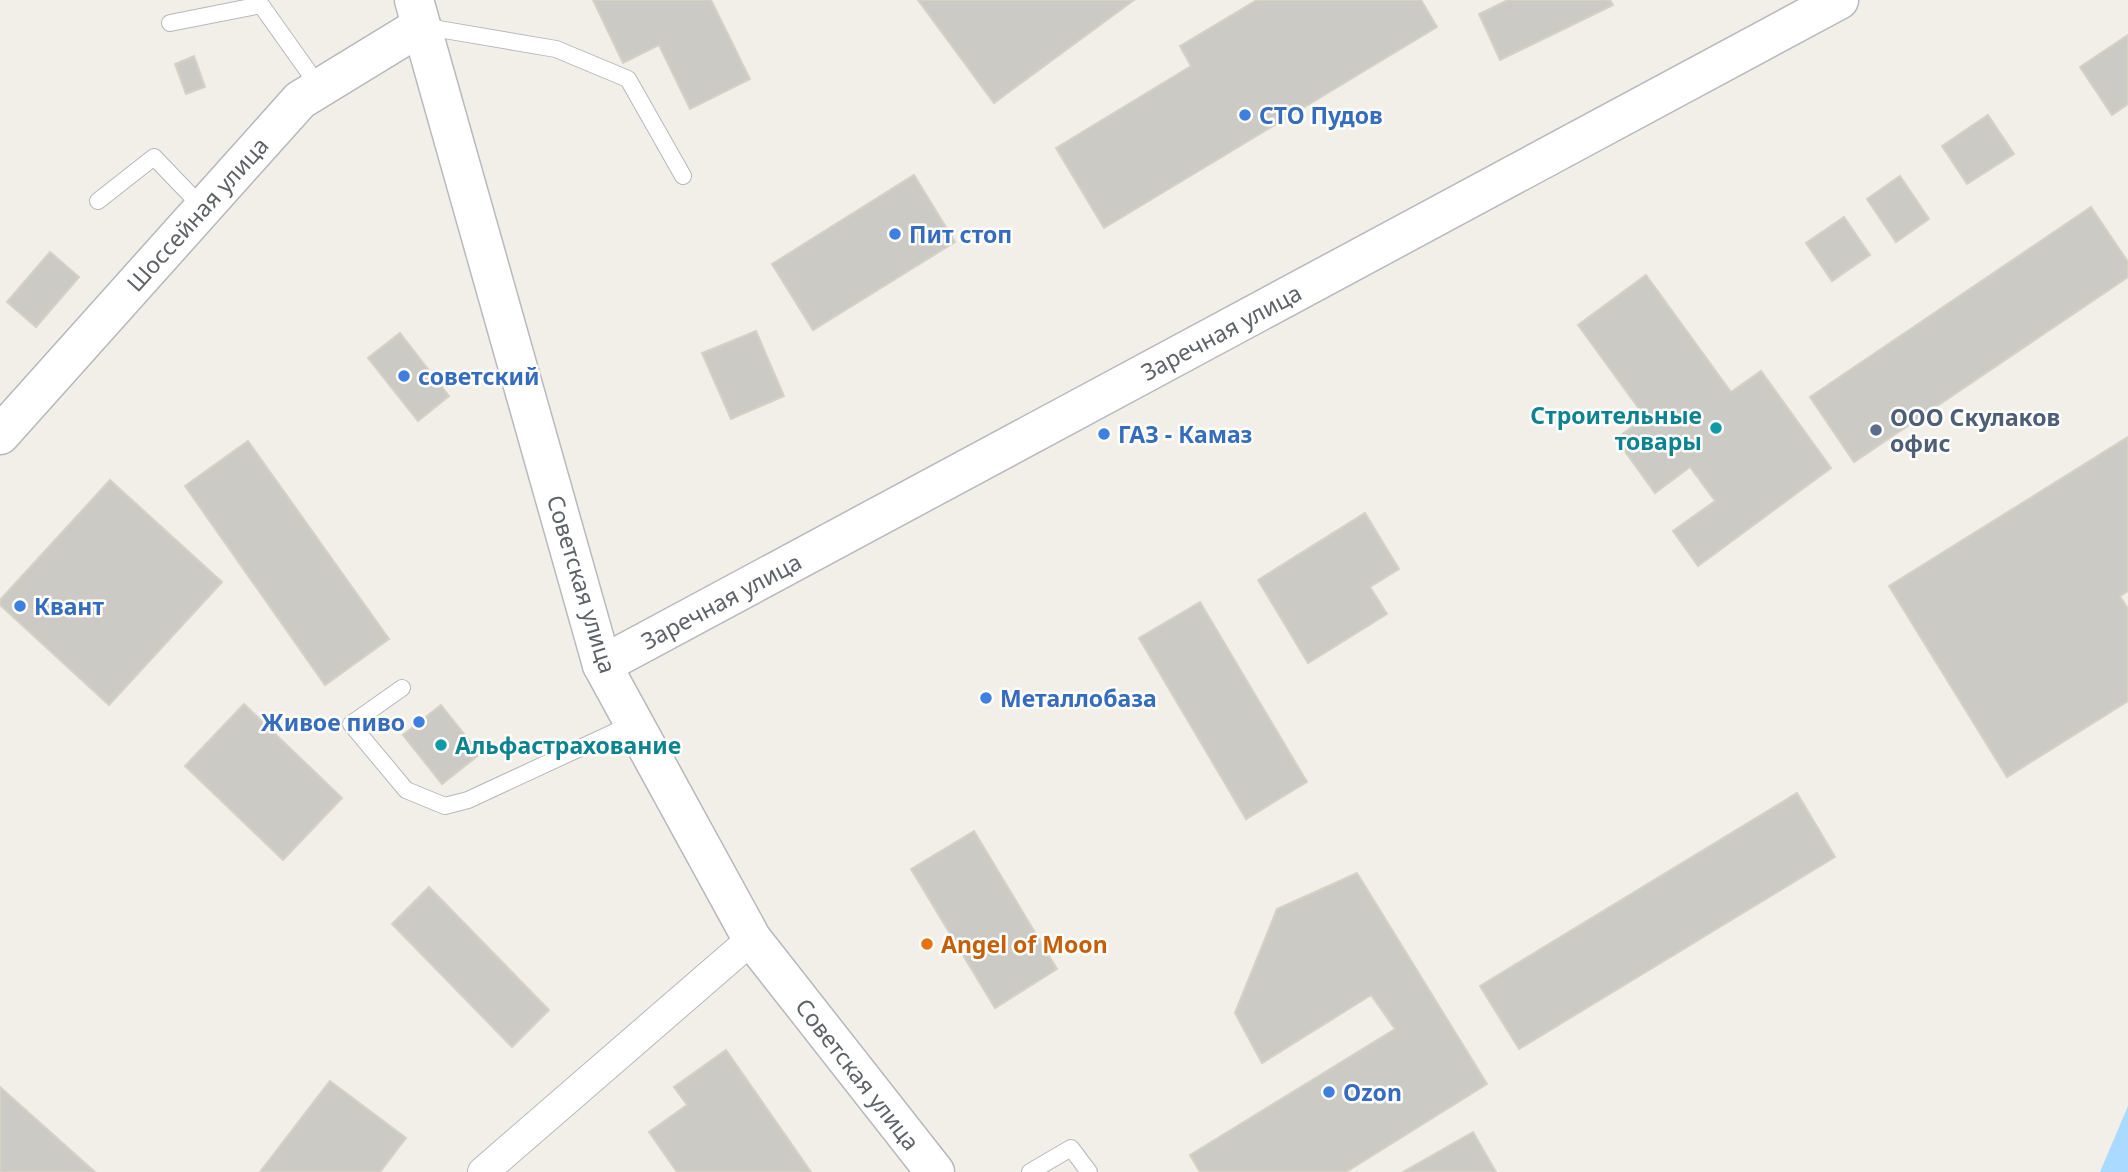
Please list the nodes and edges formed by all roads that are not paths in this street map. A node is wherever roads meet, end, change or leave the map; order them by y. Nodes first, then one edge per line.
1 (1839, 0) edge
2 (418, 13) edge
3 (170, 23) dead end
4 (320, 88) junction
5 (683, 176) dead end
6 (98, 201) dead end
7 (203, 208) junction
8 (0, 435) edge
9 (602, 665) junction
10 (402, 688) dead end
11 (634, 723) junction
12 (752, 939) junction
13 (483, 1172) edge
14 (935, 1172) edge
15 (1030, 1172) edge
16 (1089, 1172) edge

1 - 9 main road, Заречная улица
2 - 4 main road, Шоссейная улица
2 - 5 lane
2 - 9 main road, Советская улица
3 - 4 lane
4 - 7 main road, Шоссейная улица
6 - 7 lane
7 - 8 main road, Шоссейная улица
9 - 11 main road, Советская улица
10 - 11 lane
11 - 12 main road, Советская улица
12 - 13 street
12 - 14 main road, Советская улица
15 - 16 lane

